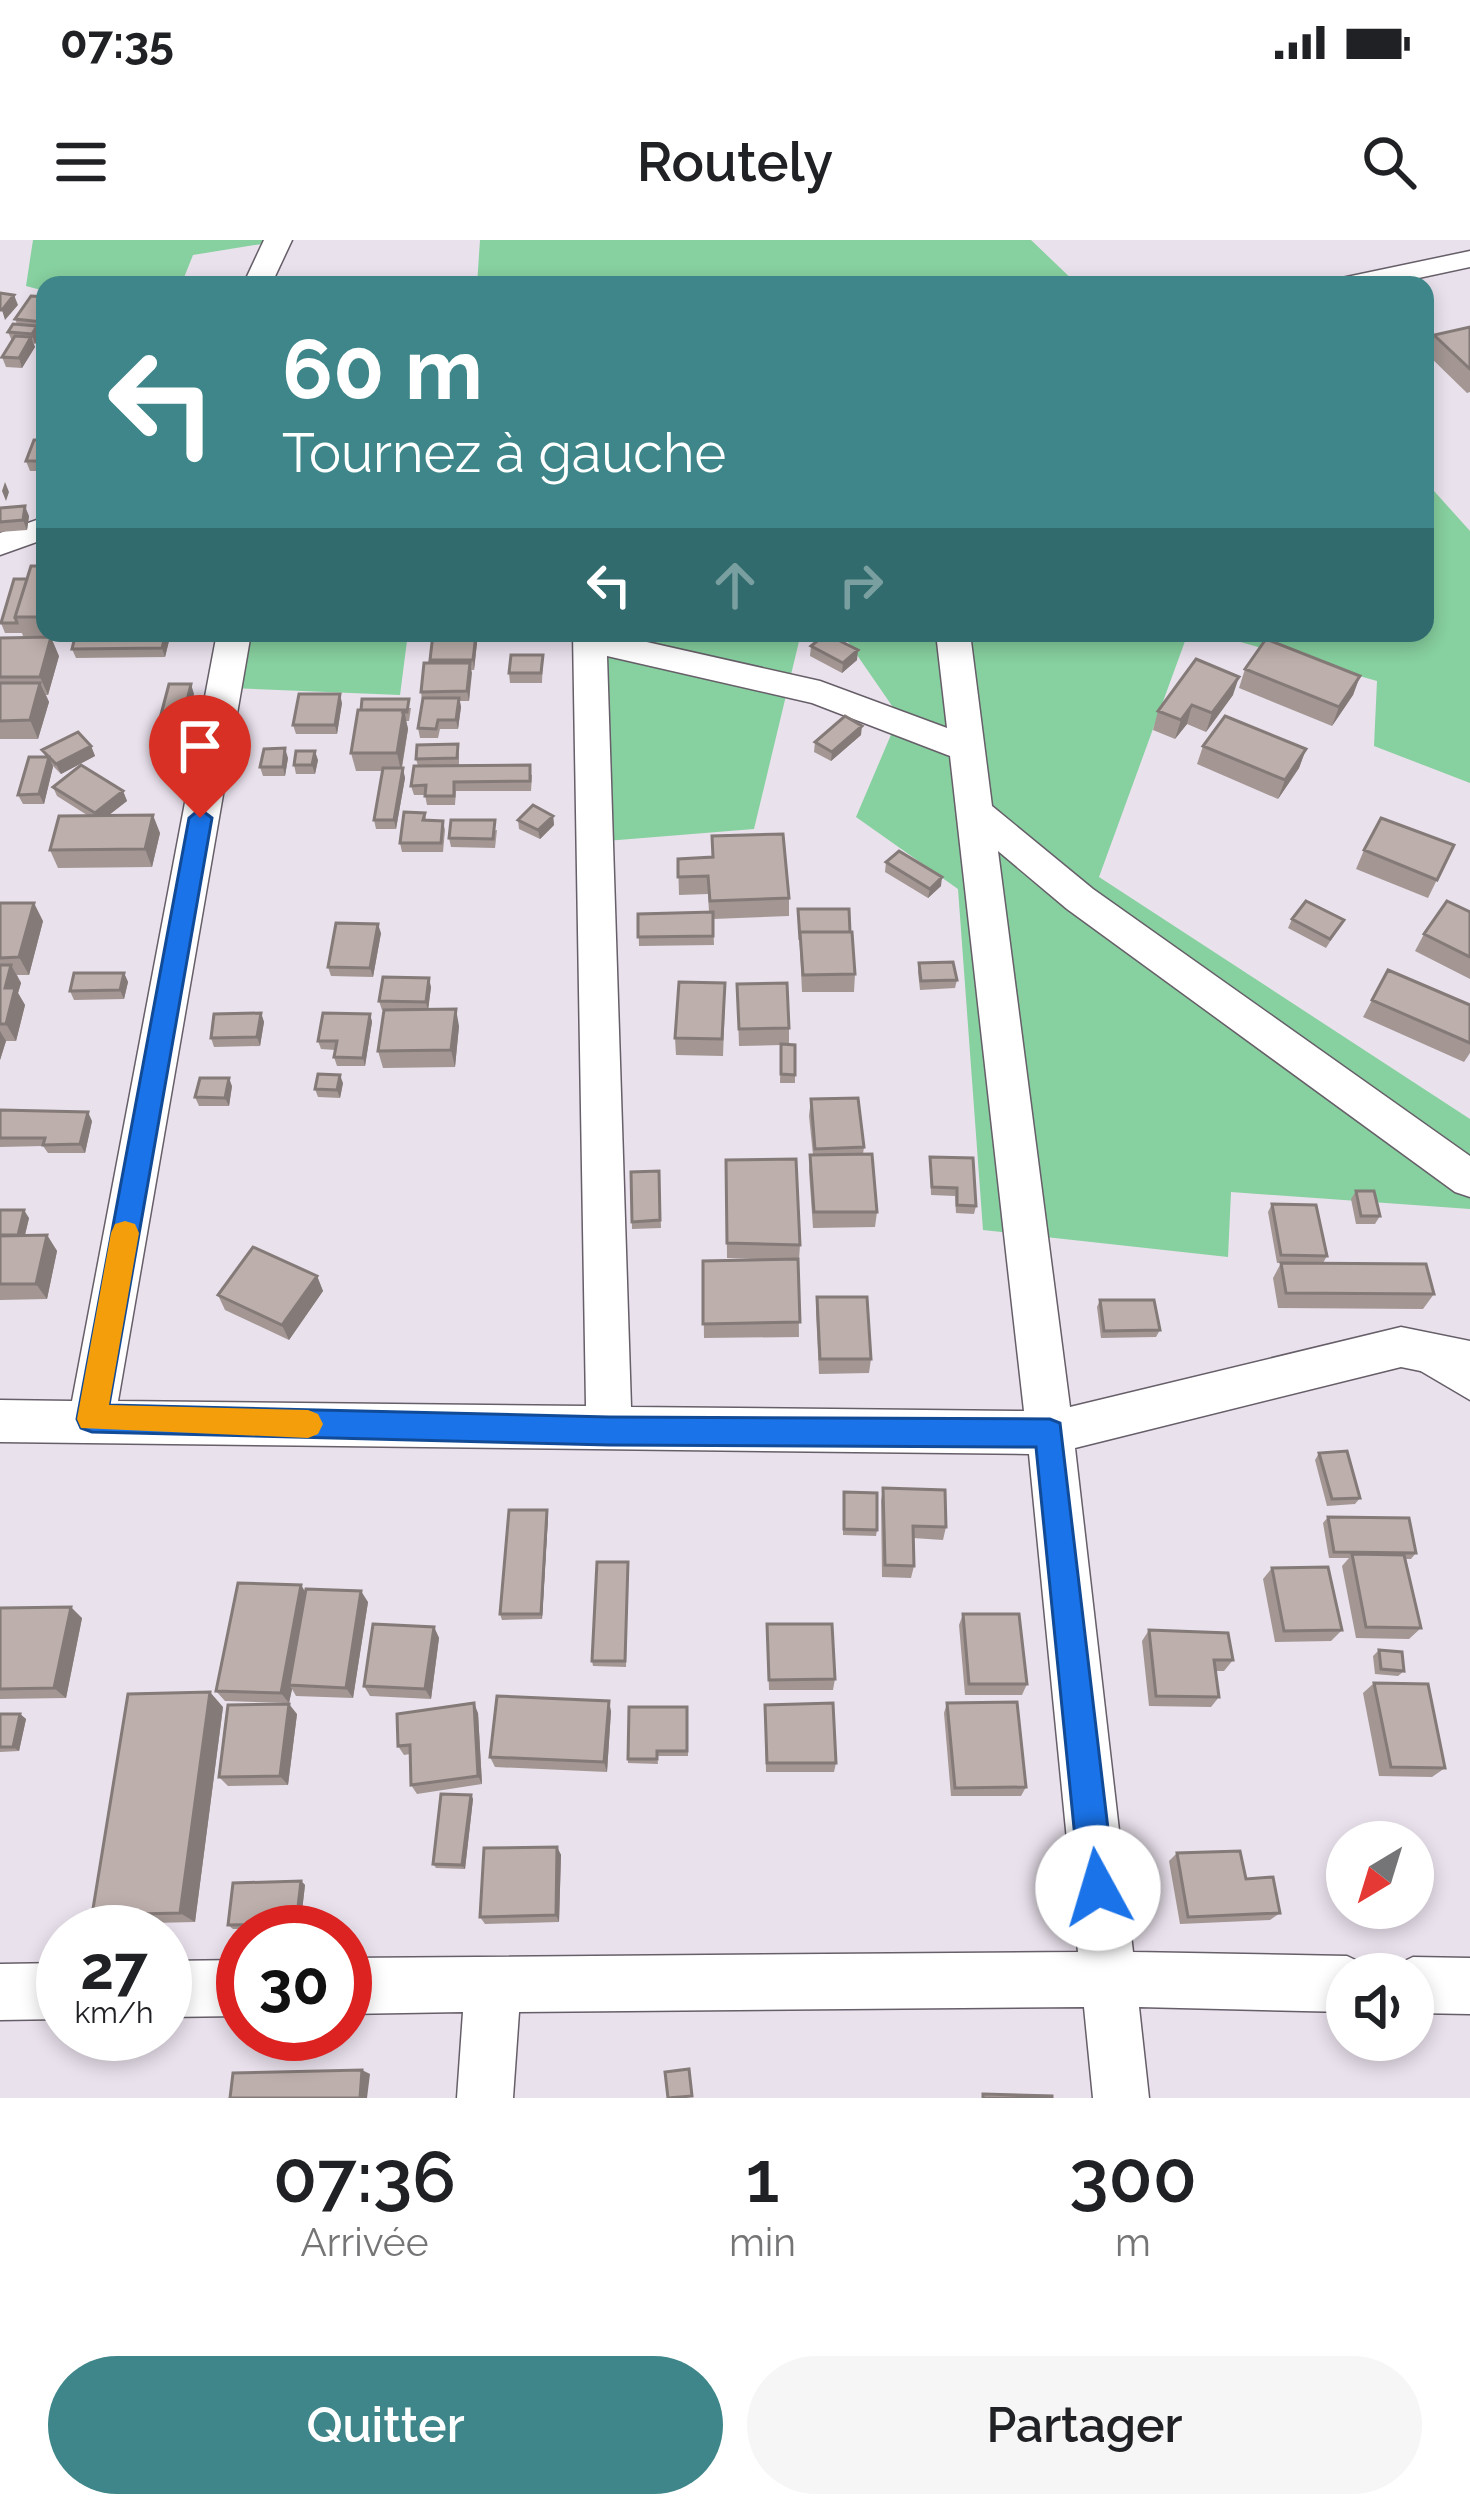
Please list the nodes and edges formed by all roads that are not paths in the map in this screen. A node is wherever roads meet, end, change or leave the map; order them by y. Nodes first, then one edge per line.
1 (278, 240) edge
2 (1470, 260) edge
3 (261, 276) edge
4 (1391, 276) edge
5 (36, 530) edge
6 (0, 544) edge
7 (232, 642) edge
8 (590, 642) edge
9 (611, 642) edge
10 (954, 642) edge
11 (967, 749) junction
12 (974, 811) junction
13 (1470, 1178) edge
14 (1401, 1347) junction
15 (1470, 1361) edge
16 (1470, 1390) edge
17 (92, 1419) junction
18 (0, 1420) edge
19 (609, 1431) junction
20 (1050, 1433) junction
21 (1108, 1979) junction
22 (493, 1983) junction
23 (1326, 1984) edge
24 (372, 1985) edge
25 (1434, 1985) edge
26 (1470, 1986) edge
27 (36, 1992) edge
28 (0, 1993) edge
29 (485, 2098) edge
30 (1121, 2098) edge

1 - 3 street
2 - 4 street
5 - 6 street
7 - 17 street
8 - 19 street
9 - 11 street
10 - 11 street
11 - 12 street
12 - 13 street
12 - 20 street
14 - 15 street
14 - 16 lane
14 - 20 street
17 - 18 street
17 - 19 street
19 - 20 street
20 - 21 street
21 - 22 street
21 - 23 street
21 - 30 street
22 - 24 street
22 - 29 street
25 - 26 street
27 - 28 street

